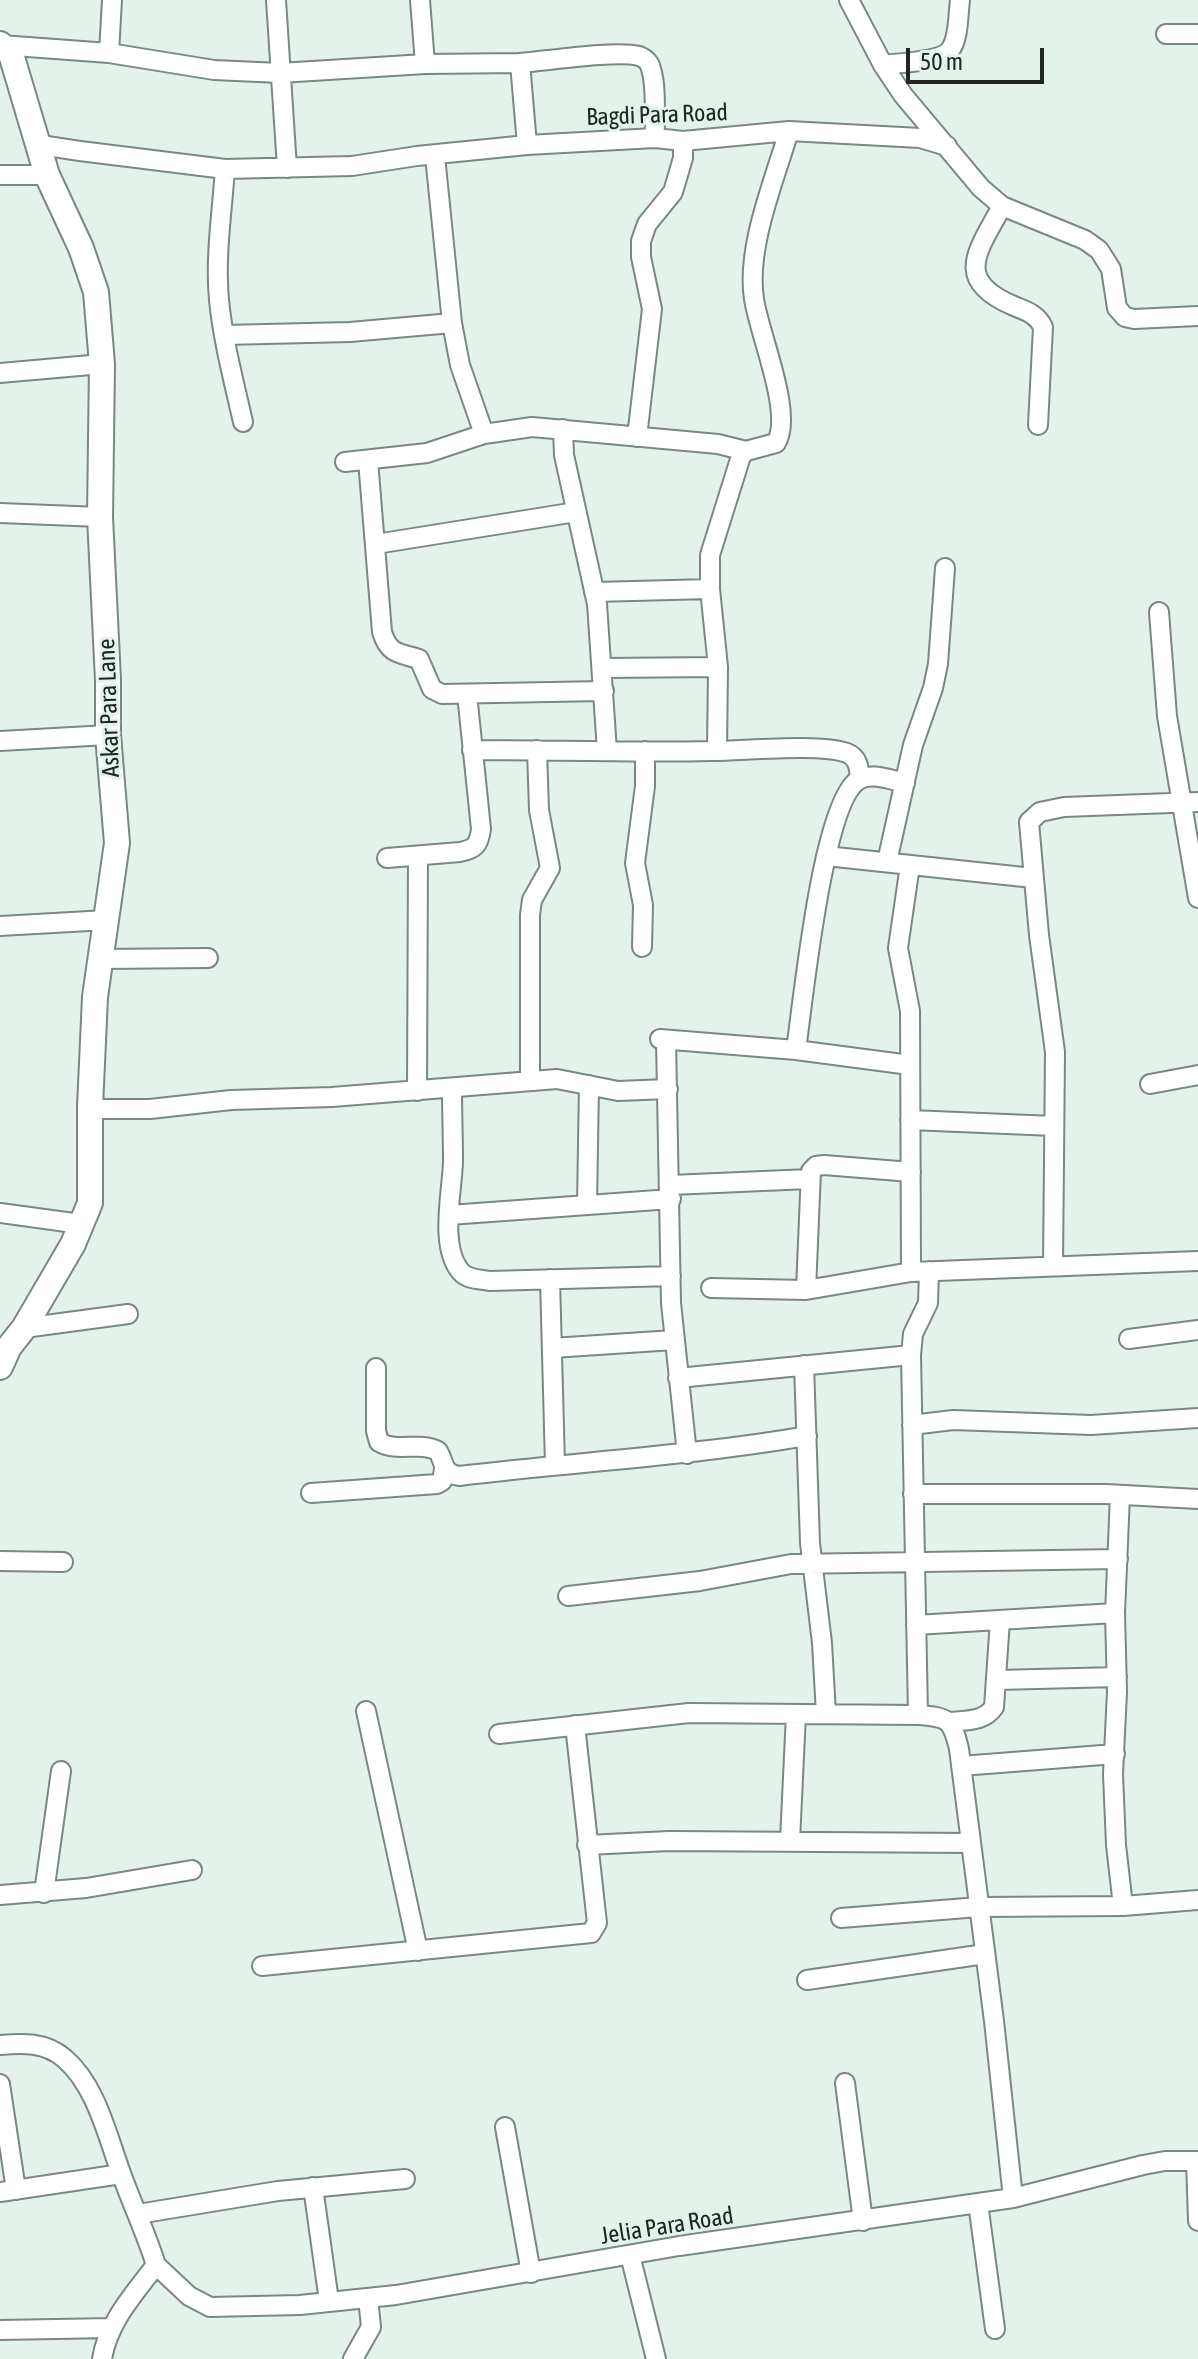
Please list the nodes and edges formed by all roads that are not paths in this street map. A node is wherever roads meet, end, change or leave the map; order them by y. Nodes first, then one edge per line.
1 (112, 0) edge
2 (276, 0) edge
3 (420, 0) edge
4 (849, 0) edge
5 (960, 0) edge
6 (1166, 34) dead end
7 (1198, 34) edge
8 (1, 44) edge
9 (109, 53) junction
10 (520, 63) junction
11 (425, 64) junction
12 (883, 65) junction
13 (280, 73) junction
14 (789, 131) junction
15 (655, 138) junction
16 (36, 141) junction
17 (683, 141) junction
18 (527, 145) junction
19 (947, 146) junction
20 (435, 156) junction
21 (287, 168) junction
22 (225, 169) junction
23 (0, 175) edge
24 (47, 175) junction
25 (1002, 206) junction
26 (1198, 316) edge
27 (452, 323) junction
28 (224, 335) junction
29 (102, 364) junction
30 (0, 373) edge
31 (243, 422) dead end
32 (1038, 425) dead end
33 (563, 429) junction
34 (484, 434) junction
35 (637, 437) junction
36 (746, 451) junction
37 (368, 460) junction
38 (345, 462) dead end
39 (576, 512) junction
40 (0, 513) edge
41 (100, 517) junction
42 (376, 544) junction
43 (945, 568) dead end
44 (710, 589) junction
45 (594, 592) junction
46 (1159, 612) dead end
47 (718, 667) junction
48 (603, 668) junction
49 (604, 691) junction
50 (467, 694) junction
51 (108, 735) junction
52 (0, 741) edge
53 (472, 750) junction
54 (537, 750) junction
55 (607, 751) junction
56 (645, 751) junction
57 (717, 751) junction
58 (860, 778) junction
59 (905, 783) junction
60 (1190, 802) edge
61 (418, 856) junction
62 (826, 856) junction
63 (387, 858) dead end
64 (887, 862) junction
65 (910, 865) junction
66 (1033, 878) junction
67 (1198, 898) edge
68 (107, 920) junction
69 (0, 926) edge
70 (642, 947) dead end
71 (208, 958) dead end
72 (101, 959) junction
73 (796, 1050) junction
74 (910, 1065) junction
75 (1198, 1075) edge
76 (530, 1081) junction
77 (1150, 1084) dead end
78 (589, 1085) junction
79 (452, 1088) junction
80 (668, 1089) junction
81 (417, 1091) junction
82 (90, 1107) junction
83 (910, 1120) junction
84 (1054, 1126) junction
85 (911, 1172) junction
86 (809, 1179) junction
87 (671, 1192) junction
88 (587, 1205) junction
89 (0, 1213) edge
90 (449, 1215) junction
91 (81, 1224) junction
92 (1198, 1261) edge
93 (1053, 1266) junction
94 (920, 1271) junction
95 (671, 1276) junction
96 (550, 1279) junction
97 (711, 1288) dead end
98 (806, 1290) junction
99 (128, 1314) dead end
100 (24, 1328) junction
101 (1198, 1330) edge
102 (1129, 1339) dead end
103 (674, 1340) junction
104 (552, 1348) junction
105 (911, 1355) junction
106 (804, 1365) junction
107 (0, 1367) edge
108 (376, 1368) dead end
109 (678, 1378) junction
110 (1198, 1418) edge
111 (912, 1425) junction
112 (807, 1436) junction
113 (687, 1454) junction
114 (555, 1465) junction
115 (444, 1469) junction
116 (311, 1493) dead end
117 (913, 1494) junction
118 (1120, 1495) junction
119 (1198, 1499) edge
120 (1118, 1559) junction
121 (915, 1560) junction
122 (0, 1561) edge
123 (63, 1562) dead end
124 (811, 1563) junction
125 (568, 1596) dead end
126 (1115, 1613) junction
127 (1000, 1620) junction
128 (916, 1625) junction
129 (1117, 1677) junction
130 (997, 1680) junction
131 (366, 1711) dead end
132 (796, 1714) junction
133 (826, 1714) junction
134 (918, 1715) junction
135 (950, 1722) junction
136 (575, 1725) junction
137 (499, 1734) dead end
138 (1115, 1754) junction
139 (961, 1766) junction
140 (61, 1771) dead end
141 (790, 1841) junction
142 (971, 1843) junction
143 (587, 1845) junction
144 (192, 1870) dead end
145 (44, 1893) junction
146 (0, 1895) edge
147 (1198, 1900) edge
148 (1123, 1906) junction
149 (979, 1907) junction
150 (841, 1918) dead end
151 (418, 1951) junction
152 (985, 1954) junction
153 (262, 1966) dead end
154 (807, 1980) dead end
155 (0, 2045) edge
156 (845, 2083) dead end
157 (0, 2084) edge
158 (505, 2127) dead end
159 (1197, 2161) edge
160 (121, 2174) junction
161 (405, 2179) dead end
162 (313, 2187) junction
163 (8, 2191) edge
164 (1013, 2198) junction
165 (978, 2203) junction
166 (138, 2214) junction
167 (863, 2221) junction
168 (1198, 2221) edge
169 (630, 2255) junction
170 (156, 2265) junction
171 (531, 2273) junction
172 (368, 2298) junction
173 (329, 2301) junction
174 (112, 2328) junction
175 (995, 2329) dead end
176 (0, 2330) edge
177 (102, 2359) edge
178 (353, 2359) edge
179 (656, 2359) edge

1 - 9 street
2 - 13 street
3 - 11 street
4 - 12 street
5 - 12 street
6 - 7 street
8 - 9 street
8 - 16 street, Askar Para Lane
9 - 13 street
10 - 11 street
10 - 15 street
10 - 18 street
11 - 13 street
12 - 19 street
13 - 21 street
14 - 17 street, Bagdi Para Road
14 - 19 street, Bagdi Para Road
14 - 36 street
15 - 17 street, Bagdi Para Road
15 - 18 street, Bagdi Para Road
16 - 22 street, Bagdi Para Road
16 - 24 street, Askar Para Lane
17 - 35 street
18 - 20 street, Bagdi Para Road
19 - 25 street
20 - 21 street, Bagdi Para Road
20 - 27 street
21 - 22 street, Bagdi Para Road
22 - 28 street
23 - 24 street
24 - 29 street, Askar Para Lane
25 - 26 street
25 - 32 street
27 - 28 street
27 - 34 street
28 - 31 street
29 - 30 street
29 - 41 street, Askar Para Lane
33 - 34 street
33 - 35 street
33 - 39 street
34 - 37 street
35 - 36 street
36 - 44 street
37 - 38 street
37 - 42 street
39 - 42 street
39 - 45 street
40 - 41 street
41 - 51 street, Askar Para Lane
42 - 50 street
43 - 59 street
44 - 45 street
44 - 47 street
45 - 48 street
46 - 60 street
47 - 48 street
47 - 57 street
48 - 49 street
49 - 50 street
49 - 55 street
50 - 53 street
51 - 52 street
51 - 68 street, Askar Para Lane
53 - 54 street
53 - 61 street
54 - 55 street
54 - 76 street
55 - 56 street
56 - 57 street
56 - 70 street
57 - 58 street
58 - 59 street
58 - 62 street
59 - 64 street
60 - 66 street
60 - 67 street
61 - 63 street
61 - 81 street
62 - 64 street
62 - 73 street
64 - 65 street
65 - 66 street
65 - 74 street
66 - 84 street
68 - 69 street
68 - 72 street, Askar Para Lane
71 - 72 street
72 - 82 street, Askar Para Lane
73 - 74 street
73 - 80 street
74 - 83 street
75 - 77 street
76 - 78 street
76 - 79 street
78 - 80 street
78 - 88 street
79 - 81 street
79 - 90 street
80 - 87 street
81 - 82 street
82 - 91 street, Askar Para Lane
83 - 84 street
83 - 85 street
84 - 93 street
85 - 86 street
85 - 94 street
86 - 87 street
86 - 98 street
87 - 88 street
87 - 95 street
88 - 90 street
89 - 91 street
90 - 96 street
91 - 100 street, Askar Para Lane
92 - 93 street
93 - 94 street
94 - 98 street
94 - 105 street
95 - 96 street
95 - 103 street
96 - 104 street
97 - 98 street
99 - 100 street
100 - 107 street, Askar Para Lane
101 - 102 street
103 - 104 street
103 - 109 street
104 - 114 street
105 - 106 street
105 - 111 street
106 - 109 street
106 - 112 street
108 - 115 street
109 - 113 street
110 - 111 street
111 - 117 street
112 - 113 street
112 - 124 street
113 - 114 street
114 - 115 street
115 - 116 street
117 - 118 street
117 - 121 street
118 - 119 street
118 - 120 street
120 - 121 street
120 - 126 street
121 - 124 street
121 - 128 street
122 - 123 street
124 - 125 street
124 - 133 street
126 - 127 street
126 - 129 street
127 - 128 street
127 - 130 street
128 - 134 street
129 - 130 street
129 - 138 street
130 - 135 street
131 - 151 street
132 - 133 street
132 - 136 street
132 - 141 street
133 - 134 street
134 - 135 street
135 - 139 street
136 - 137 street
136 - 143 street
138 - 139 street
138 - 148 street
139 - 142 street
140 - 145 street
141 - 142 street
141 - 143 street
142 - 149 street
143 - 151 street
144 - 145 street
145 - 146 street
147 - 148 street
148 - 149 street
149 - 150 street
149 - 152 street
151 - 153 street
152 - 154 street
152 - 164 street
155 - 160 street
156 - 167 street
157 - 163 street
158 - 171 street
159 - 164 street, Jelia Para Road
159 - 168 street
160 - 163 street
160 - 166 street
161 - 162 street
162 - 166 street
162 - 173 street
164 - 165 street, Jelia Para Road
165 - 167 street, Jelia Para Road
165 - 175 street
166 - 170 street
167 - 169 street, Jelia Para Road
169 - 171 street, Jelia Para Road
169 - 179 street
170 - 173 street, Jelia Para Road
170 - 174 street
171 - 172 street, Jelia Para Road
172 - 173 street, Jelia Para Road
172 - 178 street
174 - 176 street
174 - 177 street

